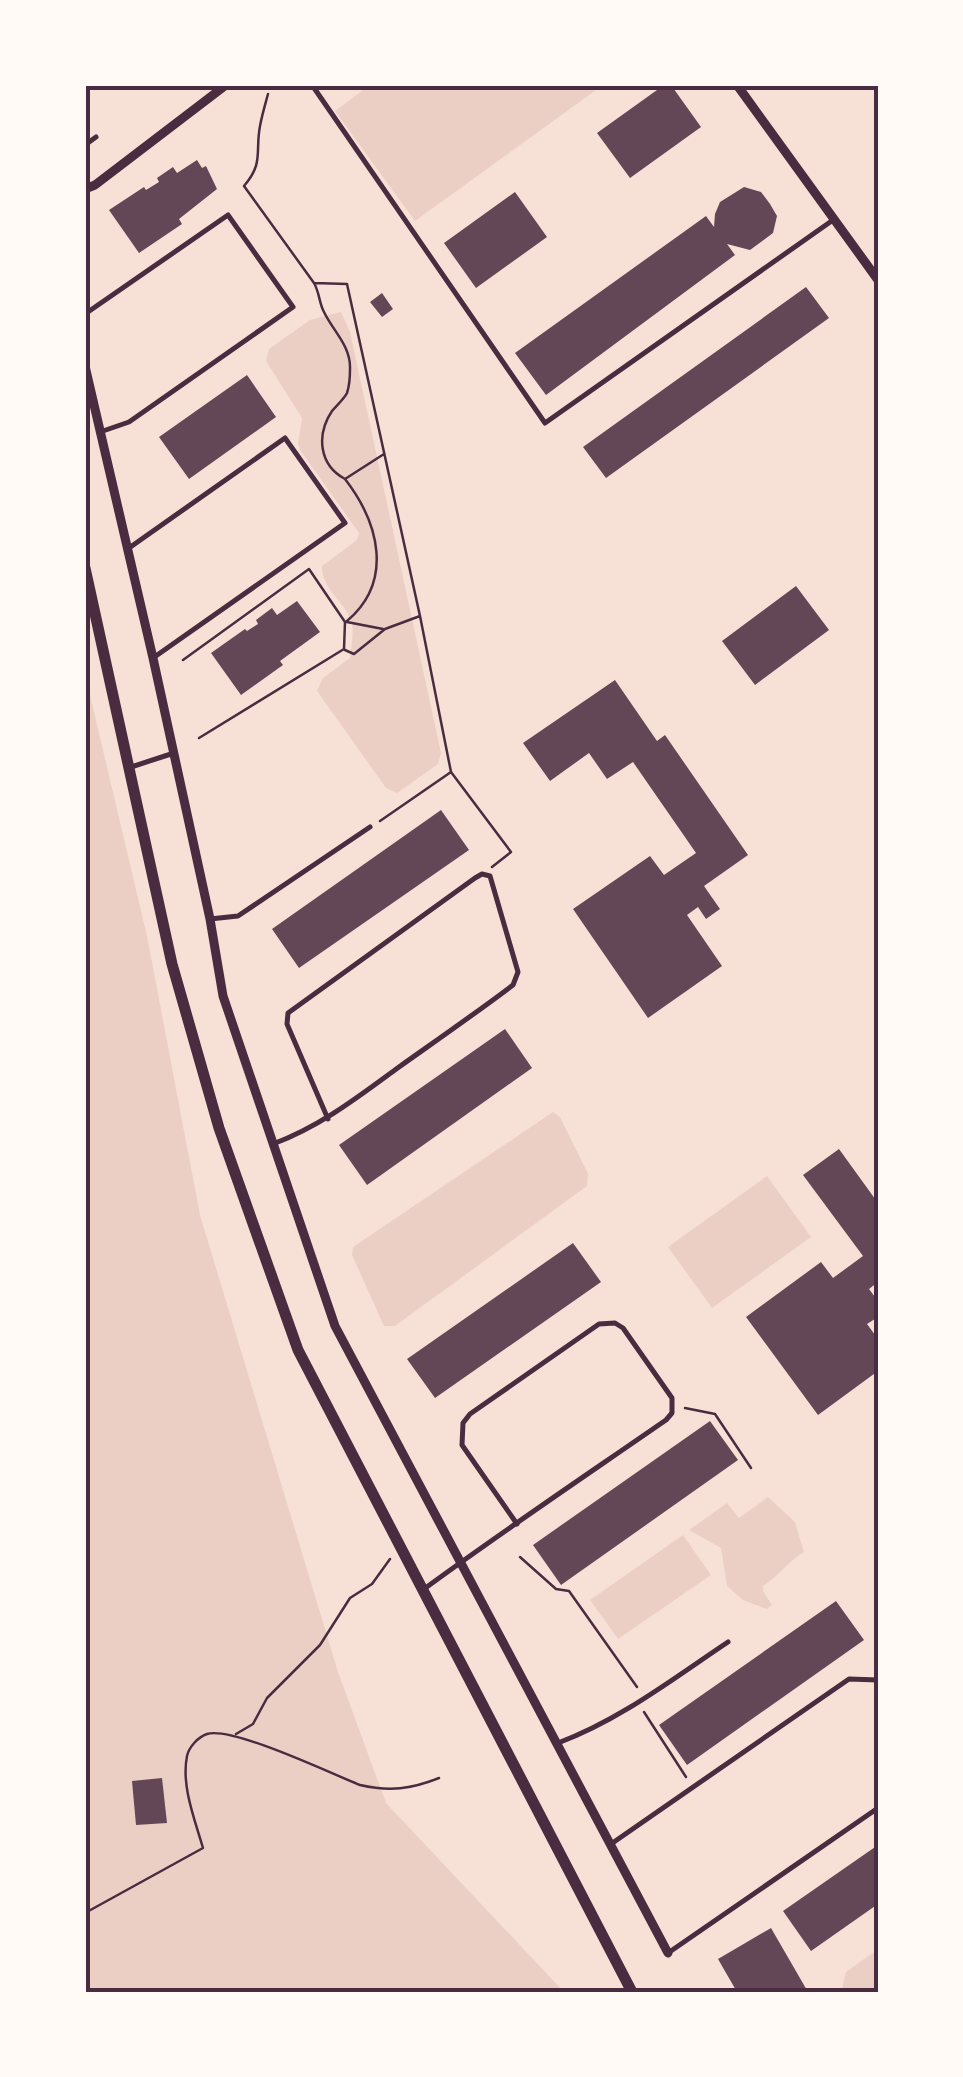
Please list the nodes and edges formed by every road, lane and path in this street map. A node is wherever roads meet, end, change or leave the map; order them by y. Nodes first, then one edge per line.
1 (226, 85) edge
2 (312, 85) edge
3 (738, 85) edge
4 (268, 94) dead end
5 (96, 136) dead end
6 (85, 145) edge
7 (85, 189) edge
8 (834, 219) junction
9 (878, 280) edge
10 (314, 284) junction
11 (85, 314) edge
12 (85, 366) edge
13 (100, 432) junction
14 (384, 454) junction
15 (345, 479) junction
16 (129, 548) junction
17 (85, 568) edge
18 (420, 616) junction
19 (346, 622) junction
20 (385, 629) junction
21 (344, 649) junction
22 (153, 658) junction
23 (183, 660) dead end
24 (199, 738) dead end
25 (172, 754) junction
26 (129, 767) junction
27 (451, 772) junction
28 (370, 828) joint
29 (482, 874) junction
30 (210, 919) junction
31 (328, 1119) junction
32 (273, 1144) junction
33 (674, 1405) junction
34 (752, 1468) dead end
35 (517, 1524) junction
36 (398, 1548) junction
37 (520, 1558) dead end
38 (459, 1563) junction
39 (422, 1591) junction
40 (728, 1642) dead end
41 (878, 1680) edge
42 (642, 1700) junction
43 (234, 1735) junction
44 (555, 1744) junction
45 (680, 1769) dead end
46 (439, 1778) dead end
47 (878, 1808) edge
48 (608, 1846) junction
49 (85, 1913) edge
50 (668, 1953) joint
51 (632, 1992) edge

1 - 7 street
2 - 8 lane
3 - 8 street
4 - 10 path
5 - 6 lane
8 - 9 street
10 - 14 path
10 - 15 path
11 - 13 lane
12 - 13 street
13 - 16 street
14 - 15 path
14 - 18 path
15 - 19 path
16 - 22 street
16 - 22 lane
17 - 26 street
18 - 20 path
18 - 27 path
19 - 20 path
19 - 21 path
19 - 23 path
20 - 21 path
21 - 24 path
22 - 25 street
25 - 26 lane
25 - 30 street
26 - 36 street
27 - 28 path
27 - 29 path
28 - 30 lane
29 - 31 lane
29 - 31 lane
30 - 32 street
31 - 32 lane
32 - 38 street
33 - 34 path
33 - 35 lane
33 - 35 lane
35 - 38 lane
36 - 39 street
36 - 43 path
37 - 42 path
38 - 39 lane
38 - 44 street
39 - 51 street
40 - 42 lane
41 - 48 lane
42 - 44 lane
42 - 45 path
43 - 46 path
43 - 49 path
44 - 48 street
47 - 50 lane
48 - 50 street

